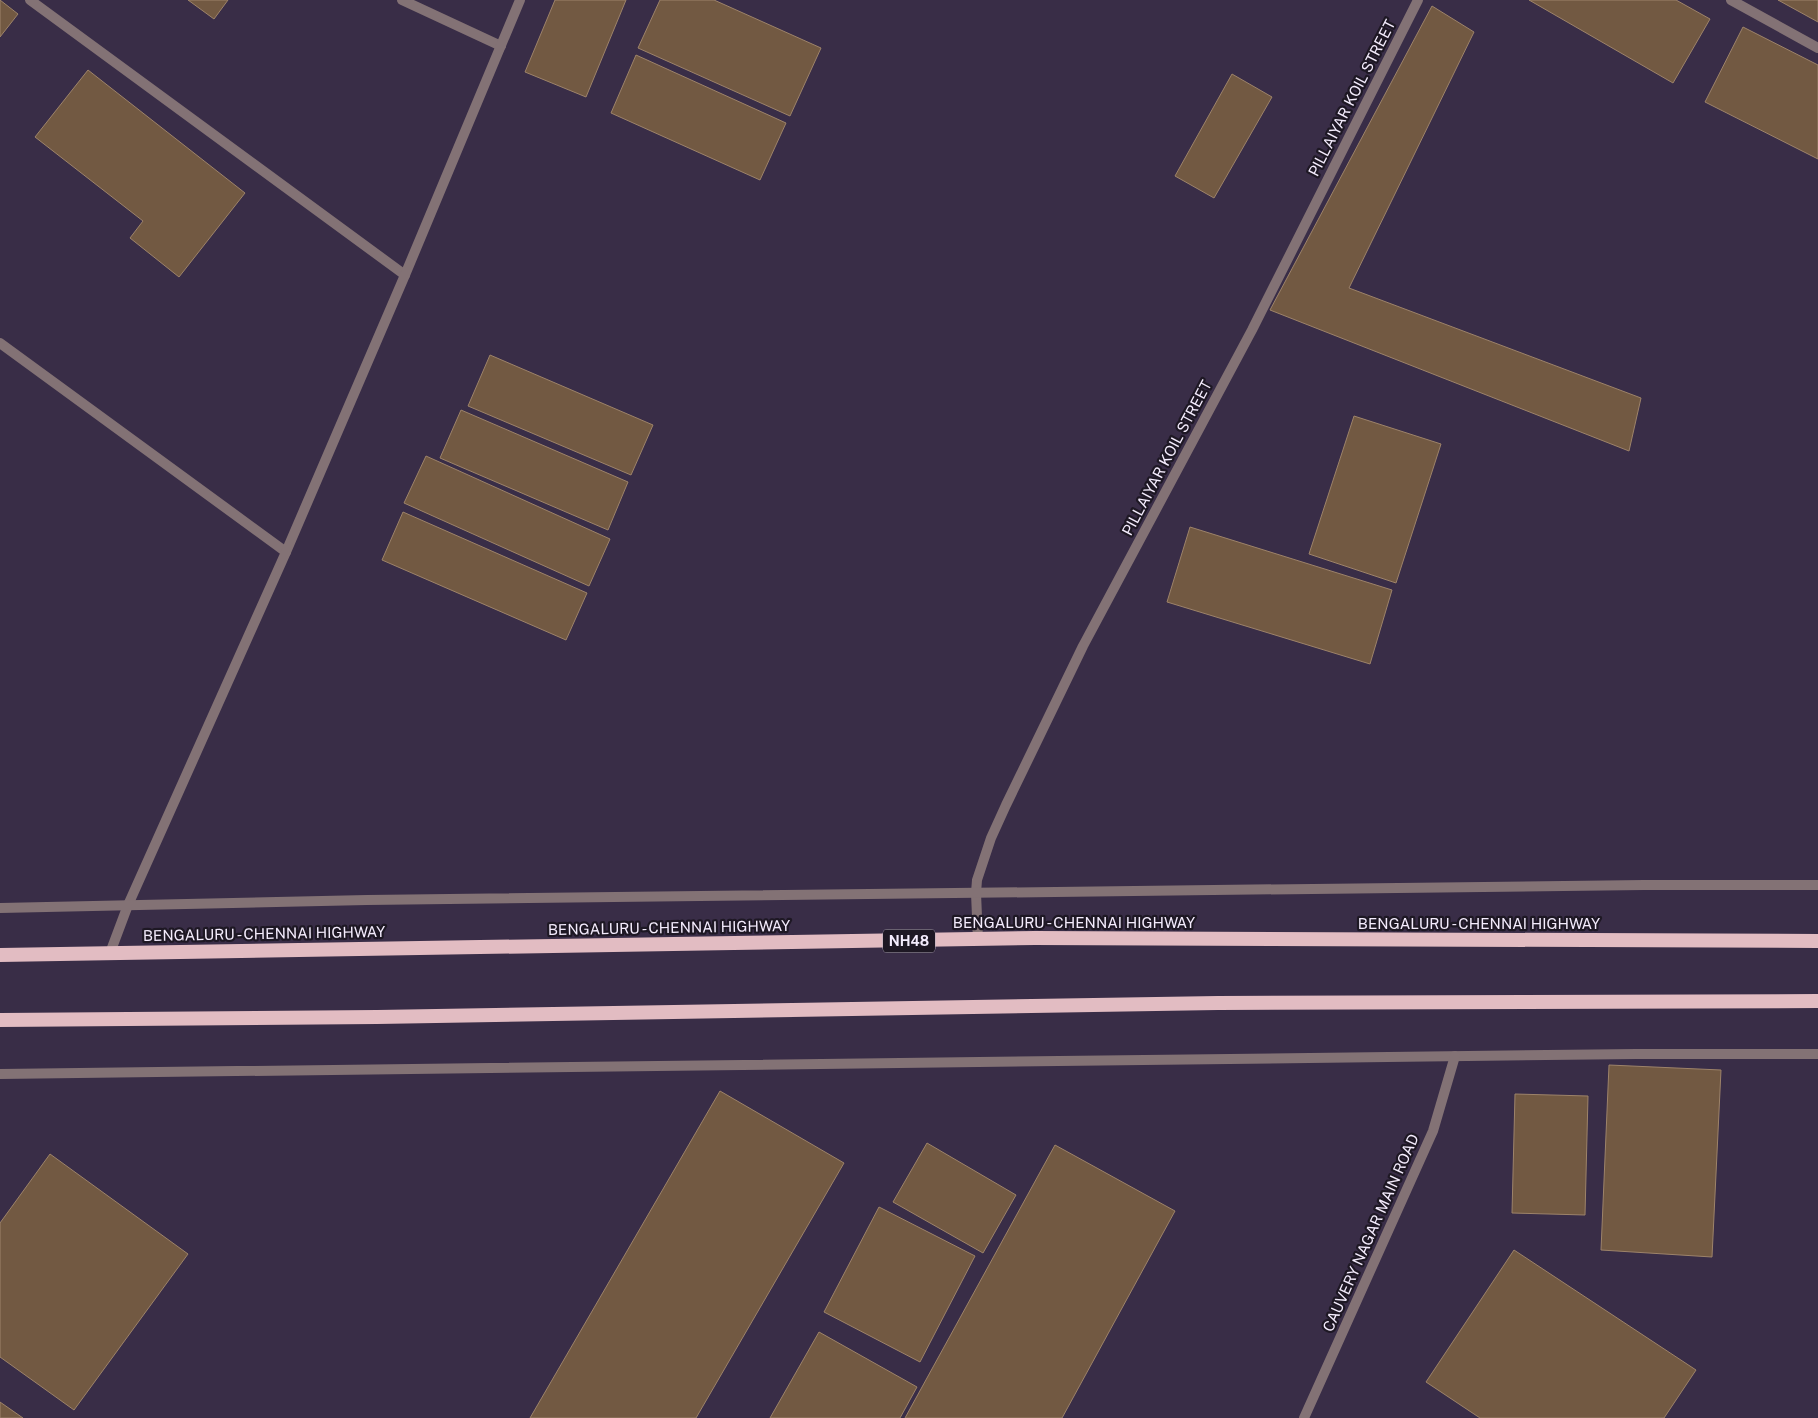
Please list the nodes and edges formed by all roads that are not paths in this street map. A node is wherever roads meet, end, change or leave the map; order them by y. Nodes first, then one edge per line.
1 (30, 0) edge
2 (402, 0) edge
3 (520, 0) edge
4 (1418, 0) edge
5 (1730, 0) edge
6 (501, 46) junction
7 (1818, 48) edge
8 (405, 275) junction
9 (0, 343) edge
10 (286, 552) junction
11 (1818, 885) edge
12 (976, 893) junction
13 (128, 905) junction
14 (0, 908) edge
15 (978, 940) junction
16 (1818, 941) edge
17 (110, 953) junction
18 (0, 955) edge
19 (1818, 1000) edge
20 (0, 1020) edge
21 (1818, 1054) edge
22 (1456, 1056) junction
23 (0, 1074) edge
24 (1304, 1418) edge

1 - 8 street
2 - 6 street
3 - 6 street
4 - 12 street, PILLAIYAR KOIL STREET
5 - 7 street
6 - 8 street
8 - 10 street
9 - 10 street
10 - 13 street
11 - 12 street
12 - 13 street
12 - 15 street, PILLAIYAR KOIL STREET
13 - 14 street
13 - 17 street
15 - 16 highway, BENGALURU - CHENNAI HIGHWAY / NH48
15 - 17 highway, BENGALURU - CHENNAI HIGHWAY / NH48
17 - 18 highway, BENGALURU - CHENNAI HIGHWAY / NH48
19 - 20 highway
21 - 22 street
22 - 23 street
22 - 24 street, CAUVERY NAGAR MAIN ROAD

